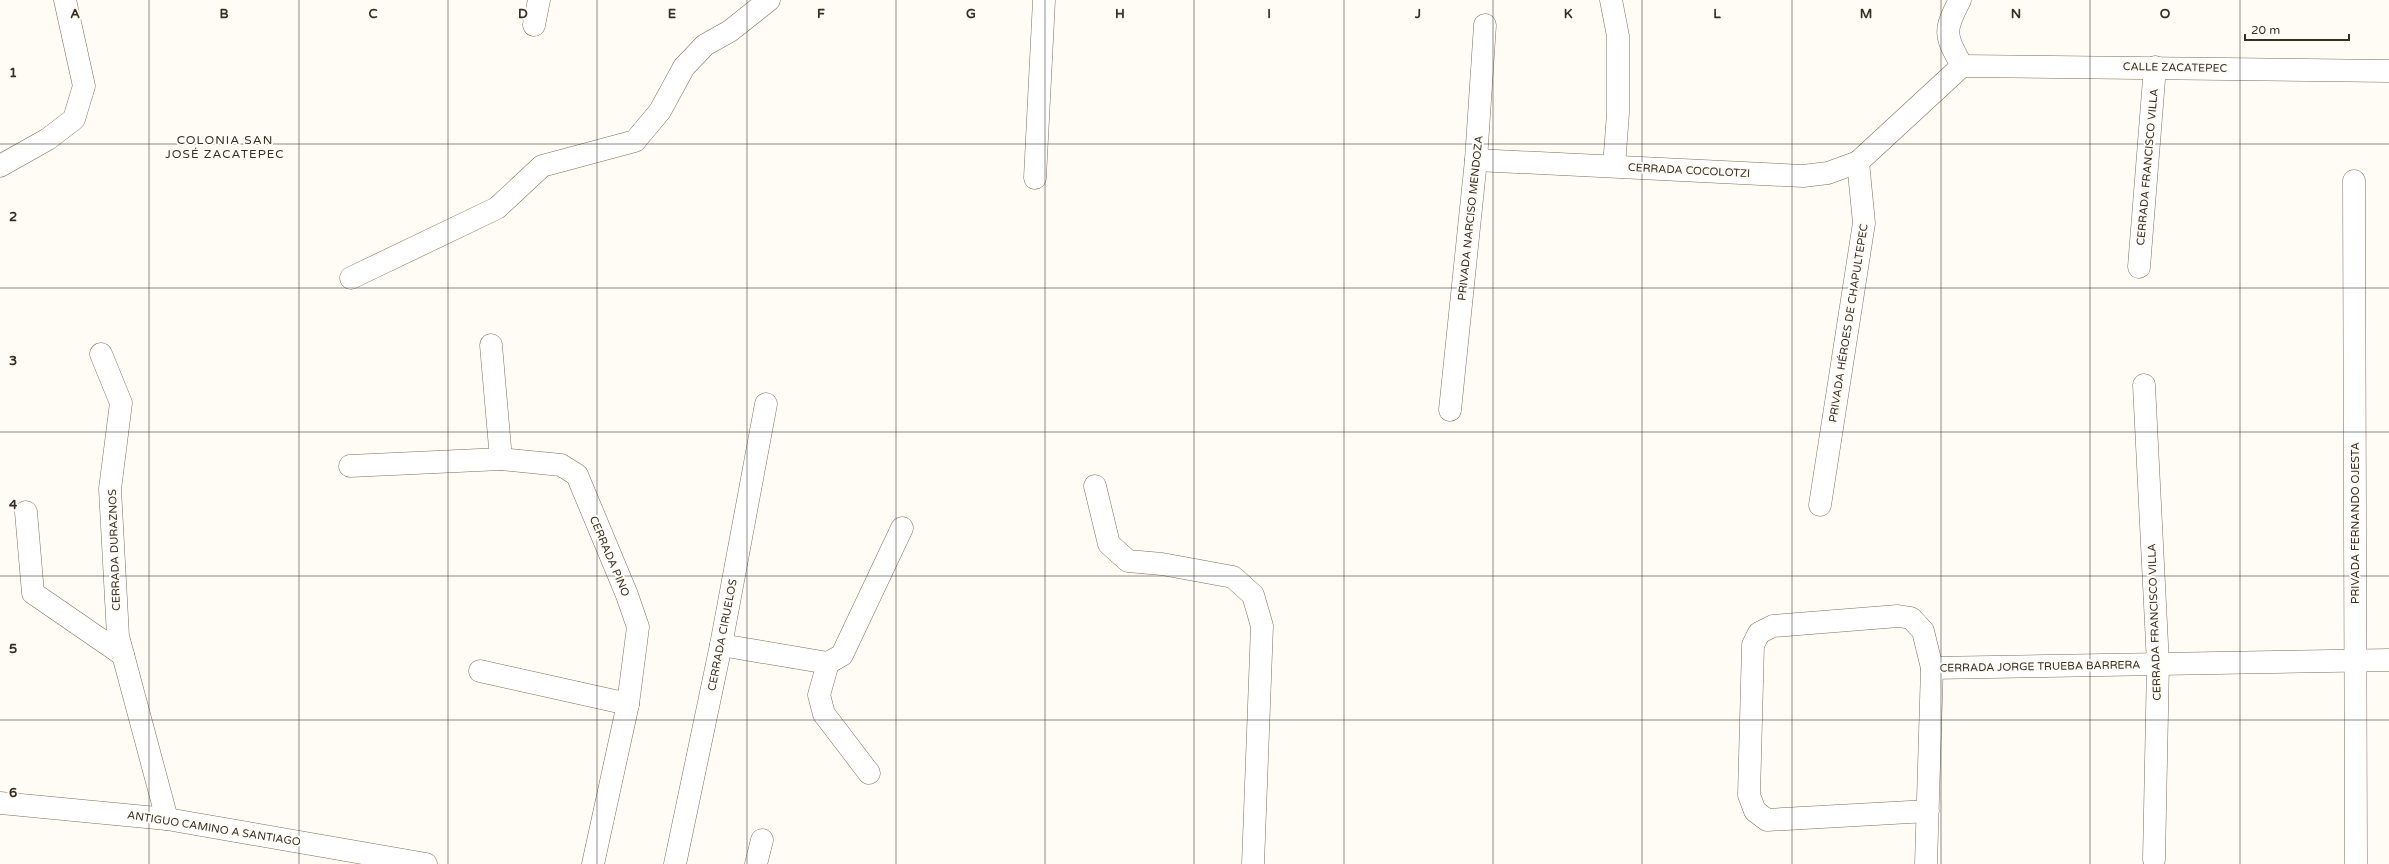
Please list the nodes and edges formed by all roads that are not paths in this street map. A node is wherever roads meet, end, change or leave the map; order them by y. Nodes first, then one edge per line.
1 (64, 0) edge
2 (539, 0) edge
3 (769, 0) edge
4 (1044, 0) edge
5 (1611, 0) edge
6 (1960, 0) edge
7 (534, 25) dead end
8 (1485, 25) dead end
9 (1962, 66) junction
10 (2155, 67) junction
11 (2389, 70) edge
12 (1476, 160) junction
13 (1858, 162) junction
14 (0, 166) edge
15 (1614, 166) junction
16 (1035, 178) dead end
17 (2354, 181) dead end
18 (2139, 266) dead end
19 (351, 278) dead end
20 (491, 345) dead end
21 (101, 354) dead end
22 (2144, 385) dead end
23 (766, 404) dead end
24 (1450, 410) dead end
25 (501, 459) junction
26 (350, 466) dead end
27 (1095, 486) dead end
28 (1820, 505) dead end
29 (26, 512) dead end
30 (902, 528) dead end
31 (721, 645) junction
32 (123, 655) junction
33 (2355, 660) junction
34 (2389, 660) edge
35 (828, 663) junction
36 (2158, 664) junction
37 (1932, 668) junction
38 (480, 671) dead end
39 (628, 704) junction
40 (869, 772) dead end
41 (0, 803) edge
42 (1928, 811) junction
43 (167, 819) junction
44 (762, 840) dead end
45 (361, 858) edge
46 (2154, 859) dead end
47 (426, 864) edge
48 (593, 864) edge
49 (676, 864) edge
50 (756, 864) edge
51 (1253, 864) edge
52 (1926, 864) edge
53 (2356, 864) edge

1 - 14 street
2 - 7 street
3 - 19 street
4 - 16 street
5 - 15 street, CERRADA COCOLOTZI
6 - 9 street
8 - 12 street, PRIVADA NARCISO MENDOZA
9 - 10 street, CALLE ZACATEPEC
9 - 13 street
10 - 11 street, CALLE ZACATEPEC
10 - 18 street, CERRADA FRANCISCO VILLA
12 - 15 street
12 - 24 street, PRIVADA NARCISO MENDOZA
13 - 15 street, CERRADA COCOLOTZI
13 - 28 street, PRIVADA HÉROES DE CHAPULTEPEC
17 - 33 street, PRIVADA FERNANDO OJESTA
20 - 25 street
21 - 32 street, CERRADA DURAZNOS
22 - 36 street, CERRADA FRANCISCO VILLA
23 - 31 street, CERRADA CIRUELOS
25 - 26 street, CERRADA PINO
25 - 39 street, CERRADA PINO
27 - 51 street
29 - 32 street
30 - 35 street
31 - 35 street
31 - 49 street, CERRADA CIRUELOS
32 - 43 street, CERRADA DURAZNOS
33 - 34 street, CERRADA JORGE TRUEBA BARRERA
33 - 36 street, CERRADA JORGE TRUEBA BARRERA
33 - 53 street, PRIVADA FERNANDO OJESTA
35 - 40 street
36 - 37 street, CERRADA JORGE TRUEBA BARRERA
36 - 46 street, CERRADA FRANCISCO VILLA
37 - 42 street, CERRADA JORGE TRUEBA BARRERA
37 - 42 street, CERRADA JORGE TRUEBA BARRERA
38 - 39 street
39 - 48 street, CERRADA PINO
41 - 43 street, ANTIGUO CAMINO A SANTIAGO
42 - 52 street, CERRADA JORGE TRUEBA BARRERA
43 - 45 street, ANTIGUO CAMINO A SANTIAGO
44 - 50 street
45 - 47 street, ANTIGUO CAMINO A SANTIAGO

